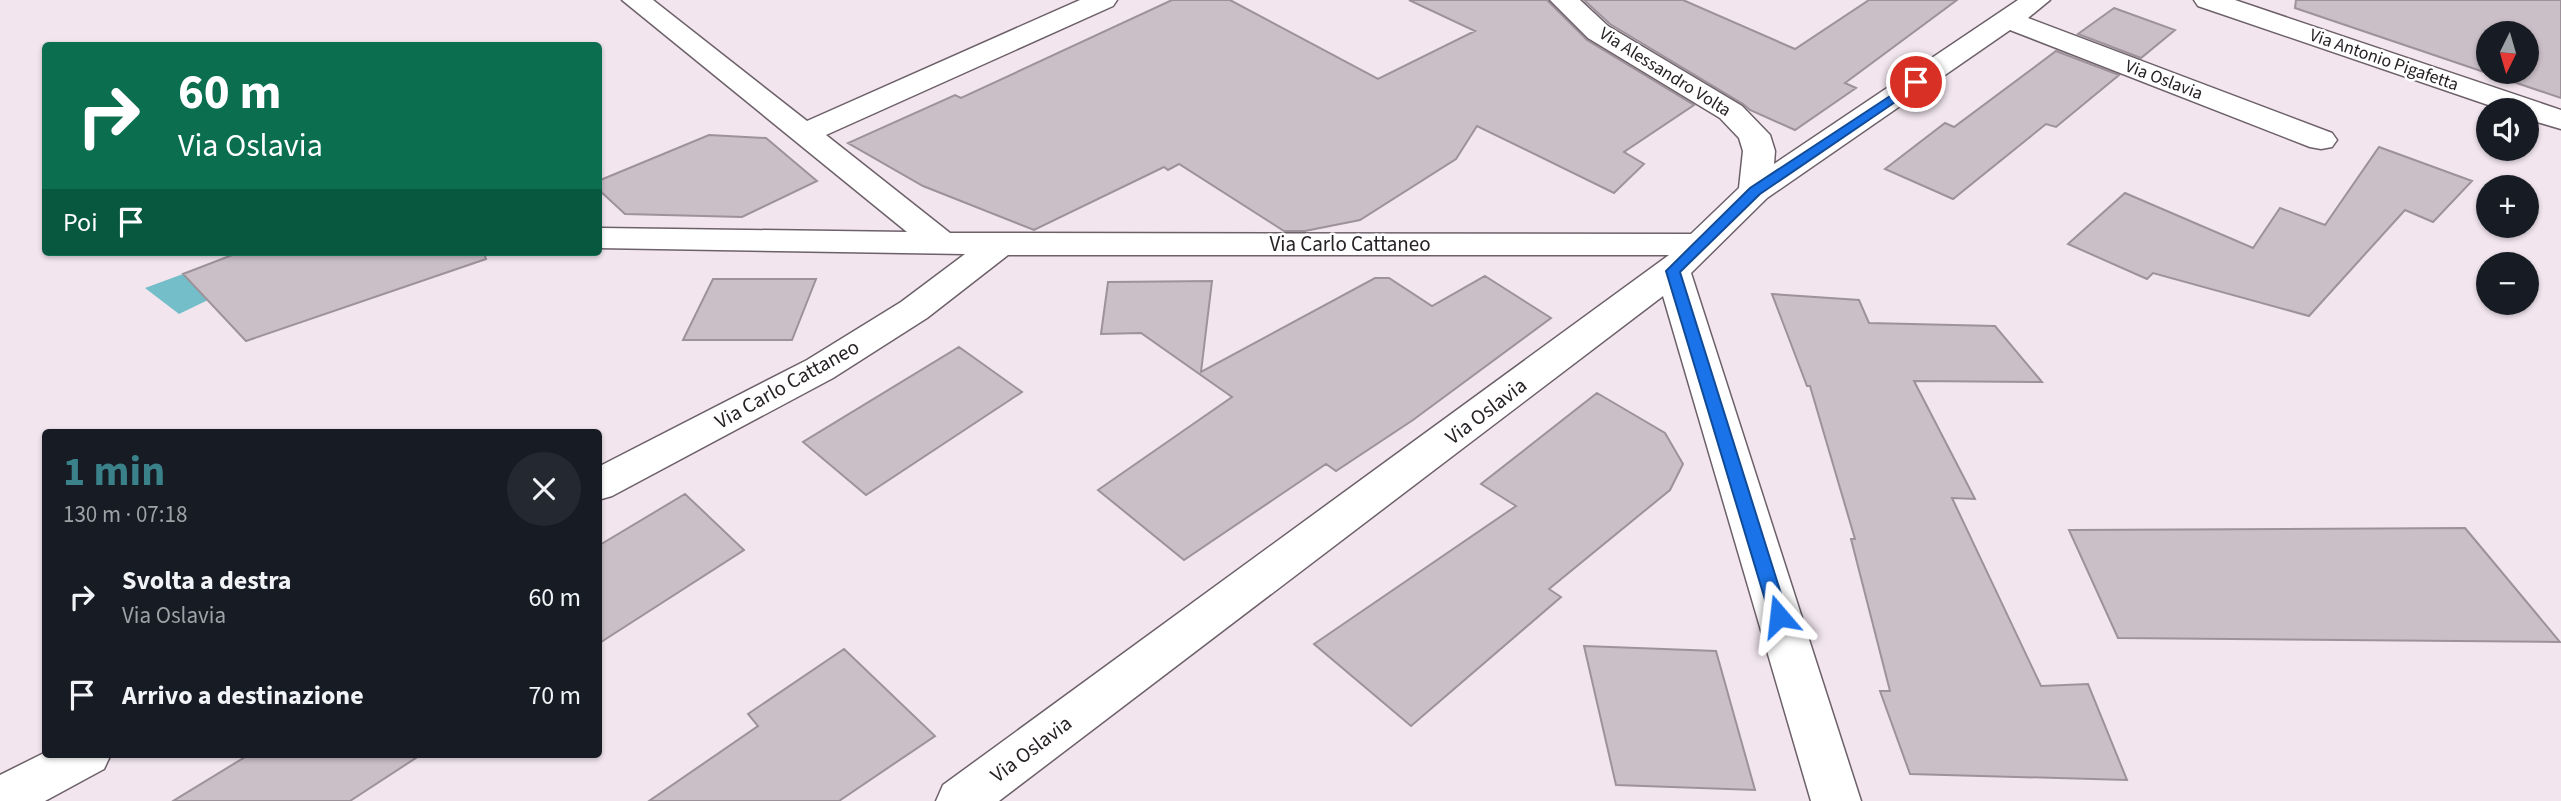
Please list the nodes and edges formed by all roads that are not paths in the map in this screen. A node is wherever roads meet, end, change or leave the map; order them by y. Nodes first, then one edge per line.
1 (636, 0) edge
2 (1103, 0) edge
3 (1563, 0) edge
4 (2035, 0) edge
5 (2208, 0) edge
6 (2008, 20) junction
7 (2561, 120) edge
8 (803, 134) junction
9 (2320, 139) dead end
10 (1755, 191) junction
11 (602, 238) edge
12 (942, 243) junction
13 (1000, 244) junction
14 (1687, 258) junction
15 (602, 483) edge
16 (79, 758) edge
17 (0, 800) edge
18 (961, 801) edge
19 (1836, 801) edge

1 - 8 street
2 - 8 street
3 - 10 street, Via Alessandro Volta
4 - 6 street, Via Oslavia
5 - 7 street, Via Antonio Pigafetta
6 - 9 street, Via Oslavia
6 - 10 street, Via Oslavia
8 - 12 street
10 - 14 street, Via Oslavia
11 - 12 street, Via Carlo Cattaneo
12 - 13 street, Via Carlo Cattaneo
13 - 14 street, Via Carlo Cattaneo
13 - 15 street, Via Carlo Cattaneo
14 - 18 street, Via Oslavia
14 - 19 street
16 - 17 street

